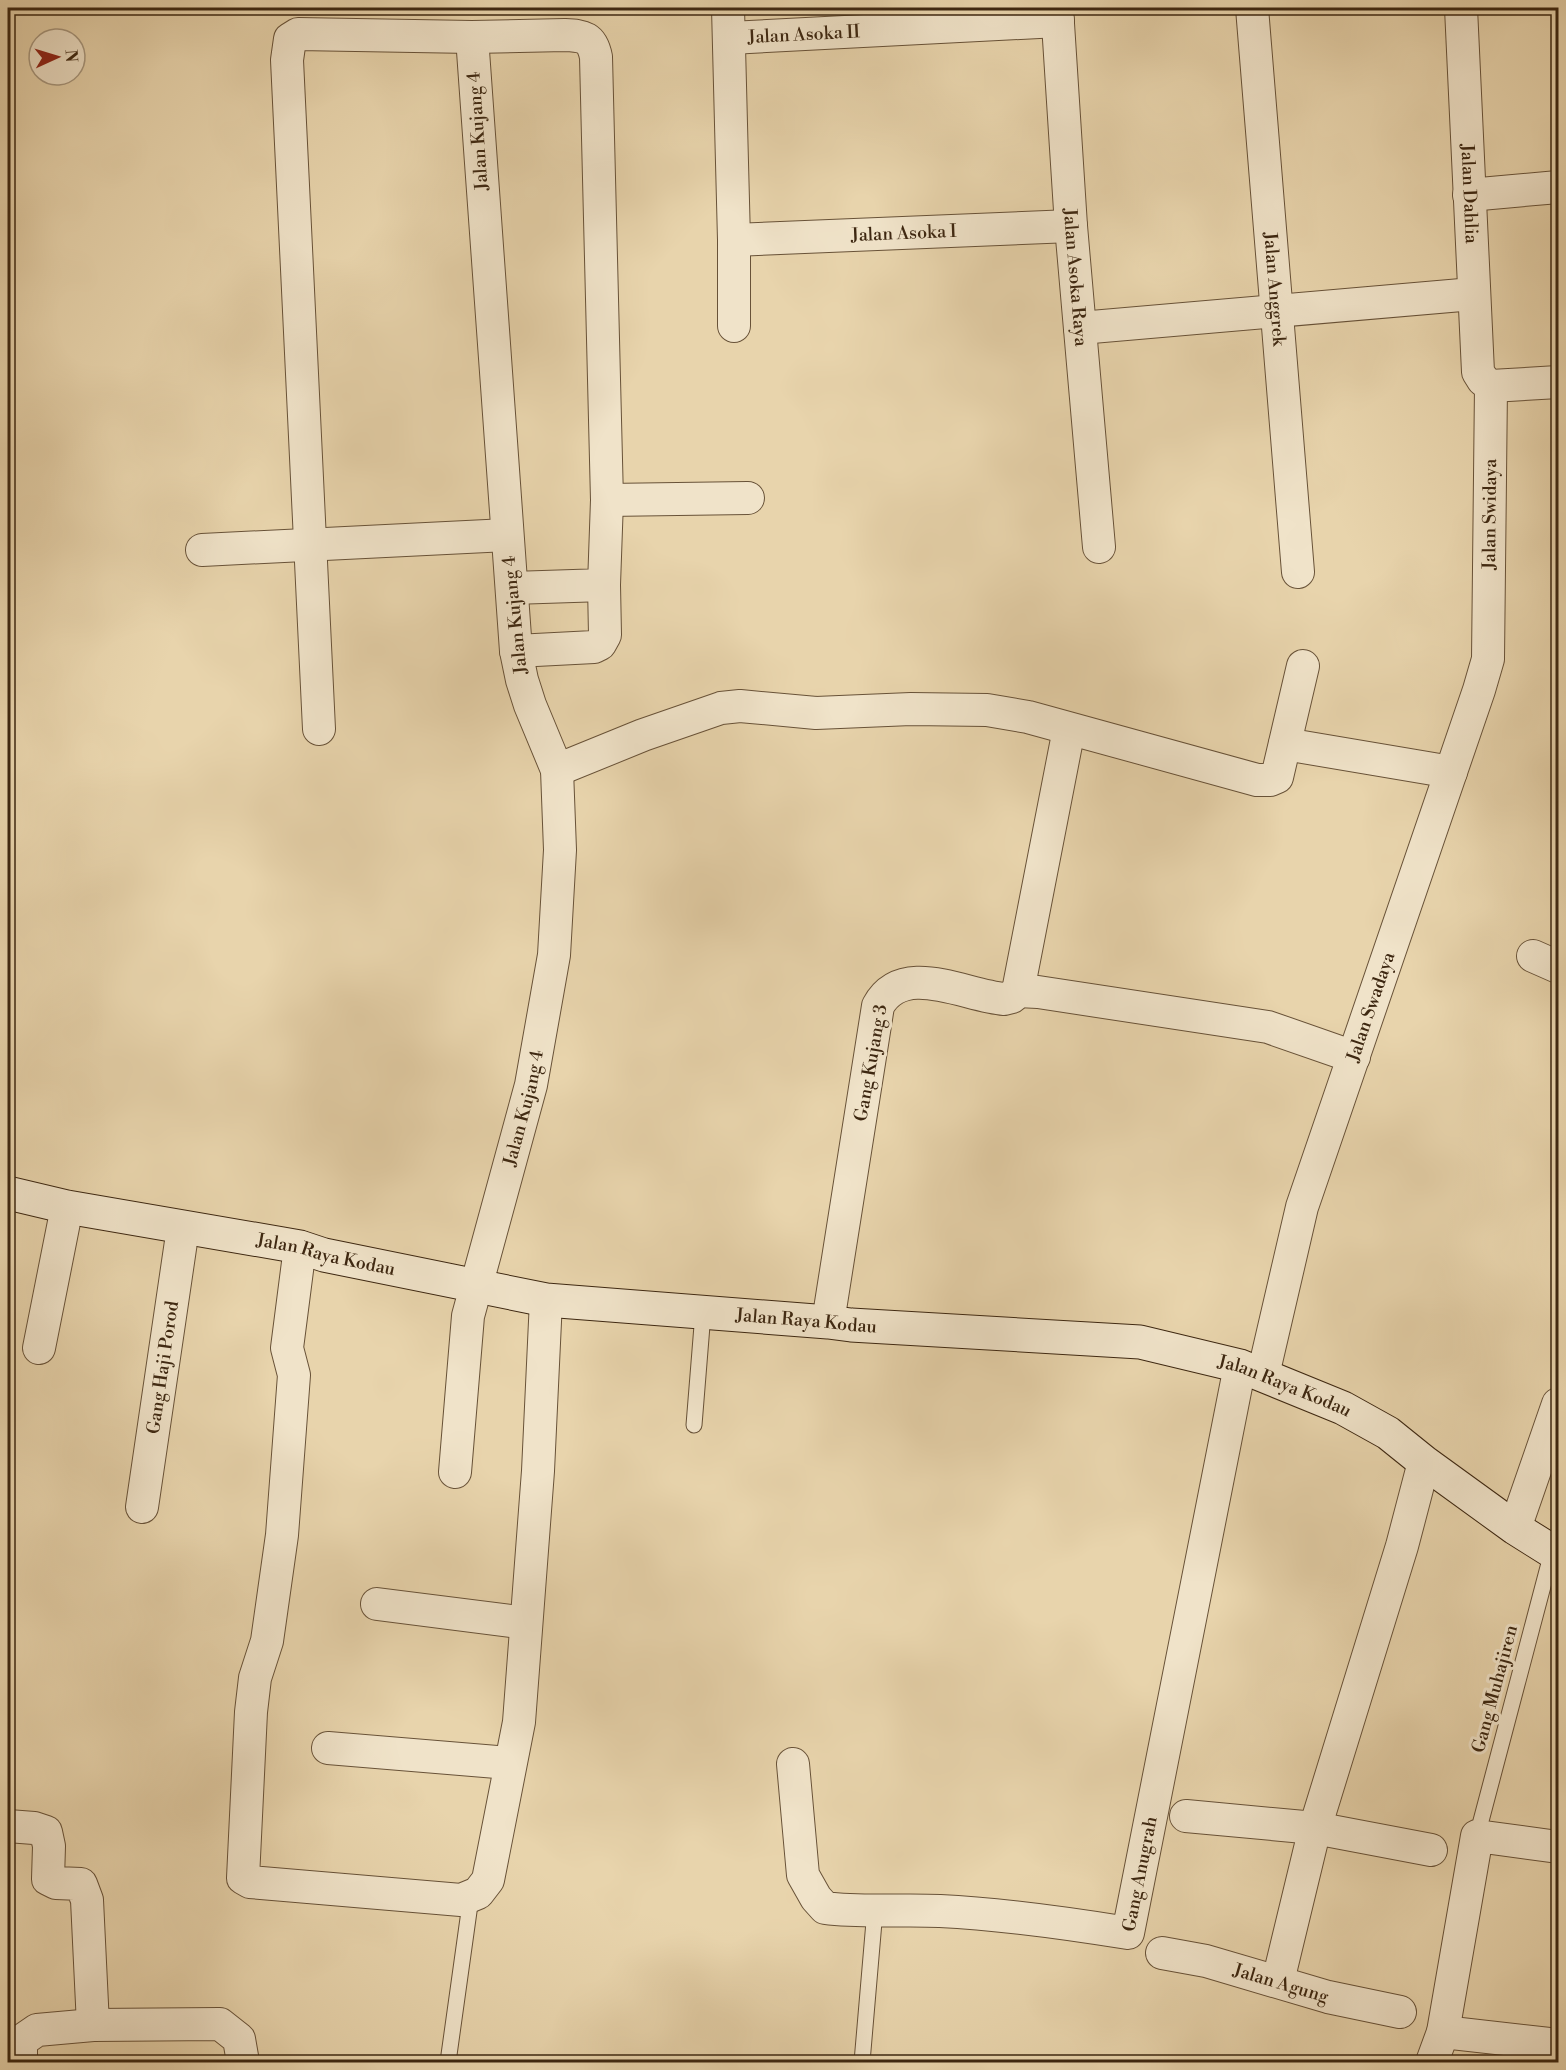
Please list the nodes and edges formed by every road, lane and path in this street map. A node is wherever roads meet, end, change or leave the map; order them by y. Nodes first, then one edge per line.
1 (1252, 8) edge
2 (1461, 8) edge
3 (1057, 14) edge
4 (729, 23) edge
5 (472, 38) junction
6 (1558, 187) edge
7 (1469, 195) junction
8 (1071, 226) junction
9 (734, 240) junction
10 (1473, 294) junction
11 (1276, 312) junction
12 (734, 326) dead end
13 (1080, 328) junction
14 (1558, 382) edge
15 (1487, 383) junction
16 (748, 498) dead end
17 (607, 500) junction
18 (507, 535) junction
19 (311, 545) junction
20 (1099, 547) dead end
21 (202, 550) dead end
22 (1298, 572) dead end
23 (604, 585) junction
24 (512, 588) junction
25 (1488, 642) joint
26 (516, 651) junction
27 (1303, 666) dead end
28 (319, 729) dead end
29 (1070, 729) junction
30 (1285, 744) junction
31 (557, 770) junction
32 (1451, 772) junction
33 (1018, 991) junction
34 (1354, 1057) junction
35 (8, 1194) edge
36 (67, 1207) junction
37 (183, 1228) junction
38 (300, 1247) junction
39 (475, 1285) junction
40 (546, 1300) junction
41 (703, 1312) junction
42 (828, 1322) junction
43 (39, 1348) dead end
44 (1251, 1371) junction
45 (1558, 1404) edge
46 (694, 1425) dead end
47 (1424, 1462) junction
48 (455, 1472) dead end
49 (142, 1507) dead end
50 (1515, 1528) junction
51 (1555, 1554) edge
52 (377, 1604) dead end
53 (526, 1623) junction
54 (328, 1748) dead end
55 (509, 1763) junction
56 (793, 1764) dead end
57 (1186, 1816) dead end
58 (8, 1826) edge
59 (1315, 1828) junction
60 (1477, 1836) junction
61 (1558, 1847) edge
62 (1431, 1850) dead end
63 (471, 1897) junction
64 (875, 1910) junction
65 (1162, 1953) dead end
66 (1278, 1981) junction
67 (1400, 2012) dead end
68 (93, 2025) junction
69 (1443, 2032) junction
70 (1558, 2045) edge
71 (21, 2062) edge
72 (243, 2062) edge
73 (448, 2062) edge
74 (862, 2062) edge
75 (1432, 2062) edge

1 - 11 street, Jalan Anggrek
2 - 7 street, Jalan Dahlia
3 - 4 street, Jalan Asoka II
3 - 8 street, Jalan Asoka Raya
4 - 9 street
5 - 17 street
5 - 18 street, Jalan Kujang 4
5 - 19 street
6 - 7 street
7 - 10 street, Jalan Dahlia
8 - 9 street, Jalan Asoka I
8 - 13 street, Jalan Asoka Raya
9 - 12 street
10 - 11 street
10 - 15 street, Jalan Dahlia
11 - 13 street
11 - 22 street, Jalan Anggrek
13 - 20 street, Jalan Asoka Raya
14 - 15 street
15 - 25 street, Jalan Swidaya
16 - 17 street
17 - 23 street
18 - 19 street
18 - 24 street, Jalan Kujang 4
19 - 21 street
19 - 28 street
23 - 24 street
23 - 26 street
24 - 26 street, Jalan Kujang 4
25 - 32 street, Jalan Swadaya
26 - 31 street, Jalan Kujang 4
27 - 30 street
29 - 30 street
29 - 31 street
29 - 33 street
30 - 32 street
31 - 39 street, Jalan Kujang 4
32 - 34 street, Jalan Swadaya
33 - 34 street, Gang Kujang 3
33 - 42 street, Gang Kujang 3
34 - 44 street, Jalan Swadaya
35 - 36 street, Jalan Raya Kodau
36 - 37 street, Jalan Raya Kodau
36 - 43 street
37 - 38 street, Jalan Raya Kodau
37 - 49 street, Gang Haji Porod
38 - 39 street, Jalan Raya Kodau
38 - 63 street
39 - 40 street, Jalan Raya Kodau
39 - 48 street, Jalan Kujang 4
40 - 41 street, Jalan Raya Kodau
40 - 53 street
41 - 42 street, Jalan Raya Kodau
41 - 46 lane
42 - 44 street, Jalan Raya Kodau
44 - 47 street, Jalan Raya Kodau
44 - 64 street, Gang Anugrah
45 - 50 street
47 - 50 street, Jalan Raya Kodau
47 - 59 street
50 - 51 street, Jalan Raya Kodau
51 - 60 lane, Gang Muhajiren
52 - 53 street
53 - 55 street
54 - 55 street
55 - 63 street
56 - 64 street, Gang Anugrah
57 - 59 street
58 - 68 street
59 - 62 street
59 - 66 street
60 - 61 street
60 - 69 street
63 - 73 lane
64 - 74 lane
65 - 66 street, Jalan Agung
66 - 67 street, Jalan Agung
68 - 71 street
68 - 72 street
69 - 70 street
69 - 75 street

